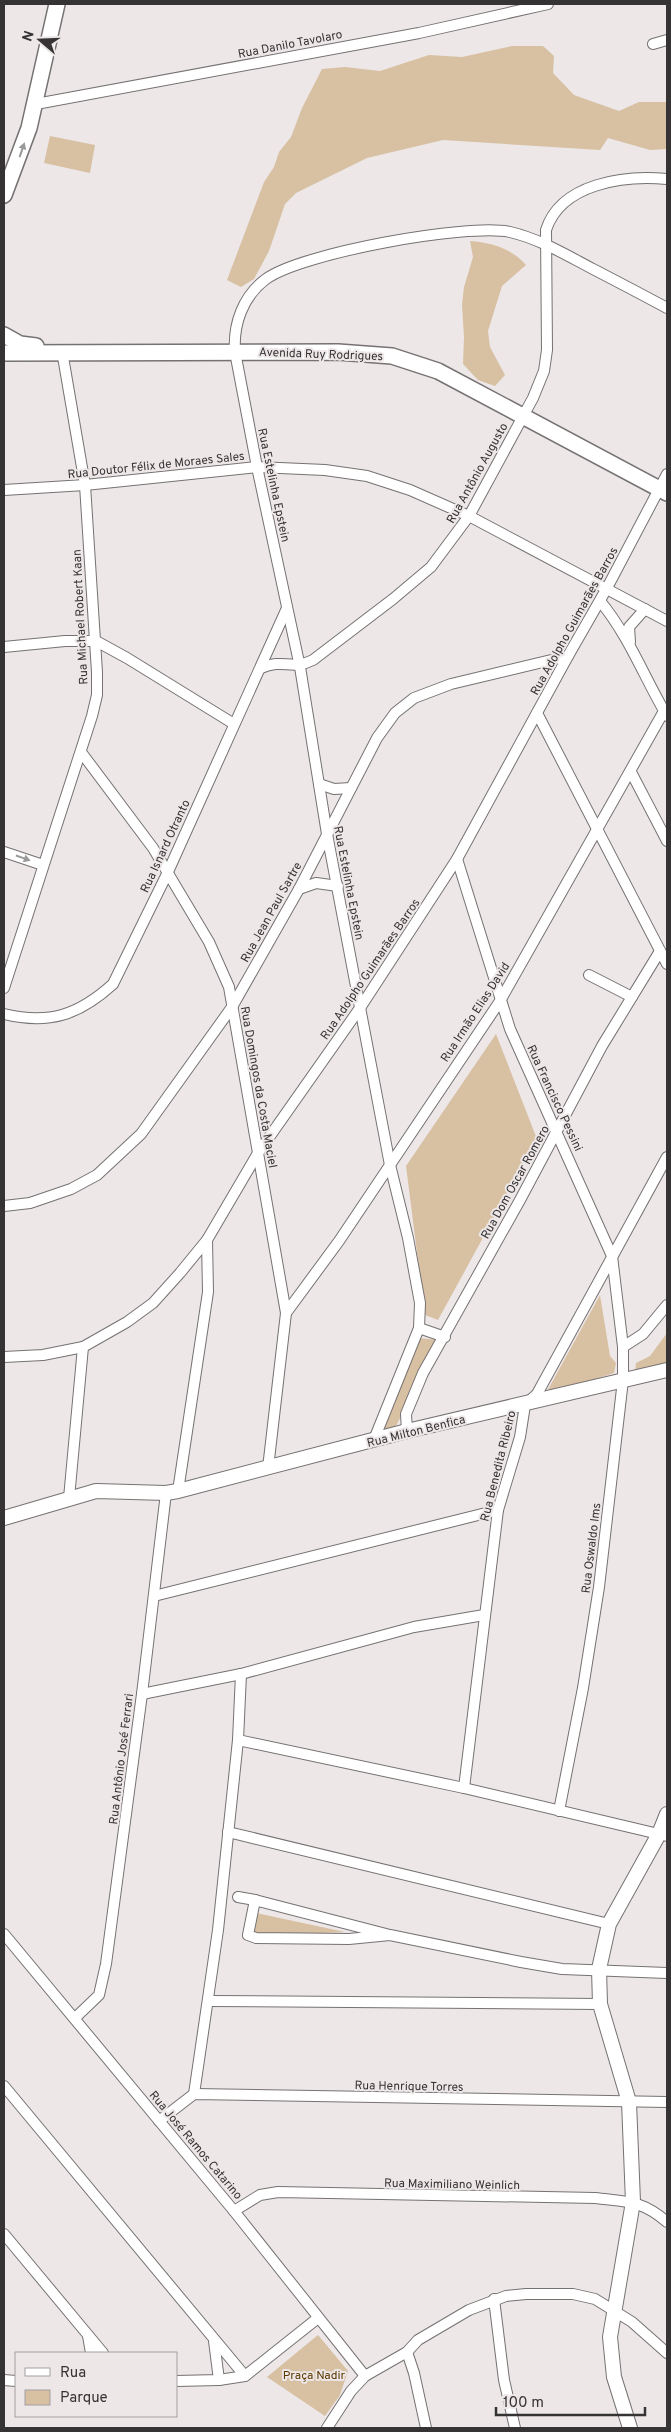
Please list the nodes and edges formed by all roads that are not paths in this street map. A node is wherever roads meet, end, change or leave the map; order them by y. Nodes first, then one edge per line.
1 (57, 4) edge
2 (495, 4) edge
3 (548, 4) edge
4 (500, 14) junction
5 (667, 40) edge
6 (654, 44) dead end
7 (36, 104) junction
8 (667, 179) edge
9 (4, 195) edge
10 (546, 244) junction
11 (667, 308) edge
12 (4, 335) edge
13 (62, 351) junction
14 (235, 352) junction
15 (4, 353) edge
16 (523, 416) junction
17 (257, 468) junction
18 (667, 474) edge
19 (85, 485) junction
20 (4, 490) edge
21 (663, 491) edge
22 (470, 516) junction
23 (607, 588) junction
24 (600, 601) junction
25 (287, 608) junction
26 (645, 609) junction
27 (667, 621) edge
28 (96, 641) junction
29 (630, 643) junction
30 (4, 647) edge
31 (568, 656) junction
32 (300, 666) junction
33 (261, 668) junction
34 (537, 713) junction
35 (666, 713) edge
36 (234, 724) junction
37 (81, 752) junction
38 (631, 772) junction
39 (319, 784) junction
40 (351, 788) junction
41 (599, 828) junction
42 (327, 834) junction
43 (667, 842) edge
44 (4, 852) edge
45 (457, 859) junction
46 (43, 865) junction
47 (167, 874) junction
48 (338, 886) junction
49 (298, 890) junction
50 (660, 950) junction
51 (667, 964) edge
52 (589, 975) dead end
53 (4, 988) edge
54 (632, 997) junction
55 (500, 1001) junction
56 (232, 1007) junction
57 (360, 1008) junction
58 (4, 1014) edge
59 (557, 1131) junction
60 (258, 1154) junction
61 (667, 1157) edge
62 (390, 1165) junction
63 (4, 1206) edge
64 (207, 1240) junction
65 (612, 1256) junction
66 (667, 1305) edge
67 (286, 1314) junction
68 (419, 1328) junction
69 (445, 1337) junction
70 (83, 1347) junction
71 (623, 1347) junction
72 (4, 1356) edge
73 (667, 1370) edge
74 (623, 1380) junction
75 (525, 1405) junction
76 (407, 1431) junction
77 (373, 1442) junction
78 (268, 1468) junction
79 (172, 1492) junction
80 (69, 1498) junction
81 (498, 1510) junction
82 (4, 1518) edge
83 (154, 1596) junction
84 (484, 1615) junction
85 (241, 1674) junction
86 (142, 1694) junction
87 (238, 1740) junction
88 (464, 1788) junction
89 (559, 1811) junction
90 (667, 1814) edge
91 (228, 1832) junction
92 (663, 1835) edge
93 (238, 1897) dead end
94 (255, 1900) junction
95 (609, 1924) junction
96 (4, 1934) edge
97 (390, 1934) junction
98 (599, 1969) junction
99 (667, 1973) edge
100 (209, 2001) junction
101 (600, 2004) junction
102 (75, 2018) junction
103 (4, 2086) edge
104 (194, 2094) junction
105 (629, 2102) junction
106 (667, 2102) edge
107 (159, 2122) junction
108 (633, 2202) junction
109 (234, 2212) junction
110 (667, 2222) edge
111 (4, 2234) edge
112 (494, 2300) junction
113 (613, 2311) junction
114 (318, 2318) junction
115 (88, 2335) junction
116 (214, 2341) junction
117 (91, 2352) edge
118 (103, 2352) edge
119 (407, 2352) junction
120 (667, 2353) edge
121 (245, 2376) junction
122 (365, 2376) junction
123 (219, 2380) junction
124 (178, 2381) edge
125 (328, 2428) edge
126 (426, 2428) edge
127 (515, 2428) edge
128 (630, 2428) edge

1 - 7 main road
2 - 4 street
3 - 4 street, Rua Danilo Tavolaro
4 - 7 street, Rua Danilo Tavolaro
5 - 6 street
9 -> 7 main road
8 - 10 street, Rua Antônio Augusto
10 - 11 street, Rua Estelinha Epstein
10 - 14 street, Rua Estelinha Epstein
10 - 16 street, Rua Antônio Augusto
12 - 13 main road, Avenida Ruy Rodrigues
13 - 14 main road, Avenida Ruy Rodrigues
13 - 15 main road, Avenida Ruy Rodrigues
13 - 19 street, Rua Michael Robert Kaan
14 - 16 main road, Avenida Ruy Rodrigues
14 - 17 street, Rua Estelinha Epstein
16 - 21 main road, Avenida Ruy Rodrigues
16 - 22 street, Rua Antônio Augusto
17 - 19 street, Rua Doutor Félix de Moraes Sales
17 - 22 street, Rua Doutor Félix de Moraes Sales
17 - 25 street, Rua Estelinha Epstein
18 - 21 street, Rua Adolpho Guimarães Barros
19 - 20 street, Rua Doutor Félix de Moraes Sales
19 - 28 street, Rua Michael Robert Kaan
21 - 23 street, Rua Adolpho Guimarães Barros
22 - 23 street, Rua Doutor Félix de Moraes Sales
22 - 32 street, Rua Antônio Augusto
23 - 24 street, Rua Adolpho Guimarães Barros
23 - 26 street, Rua Doutor Félix de Moraes Sales
24 - 29 street
24 - 31 street, Rua Adolpho Guimarães Barros
25 - 32 street, Rua Estelinha Epstein
25 - 33 street, Rua Isnard Otranto
26 - 27 street, Rua Doutor Félix de Moraes Sales
26 - 29 street
28 - 30 street
28 - 36 street
28 - 37 street, Rua Michael Robert Kaan
29 - 35 street
31 - 34 street, Rua Adolpho Guimarães Barros
31 - 40 street, Rua Jean Paul Sartre
32 - 33 street
32 - 39 street, Rua Estelinha Epstein
33 - 36 street, Rua Isnard Otranto
34 - 41 street
34 - 45 street, Rua Adolpho Guimarães Barros
35 - 38 street, Rua Irmão Elias David
36 - 47 street, Rua Isnard Otranto
37 - 46 street, Rua Michael Robert Kaan
37 - 47 street, Rua Domingos da Costa Maciel
38 - 41 street, Rua Irmão Elias David
38 - 43 street
39 - 40 street
39 - 42 street, Rua Estelinha Epstein
40 - 42 street, Rua Jean Paul Sartre
41 - 50 street
41 - 55 street, Rua Irmão Elias David
42 - 48 street, Rua Estelinha Epstein
42 - 49 street, Rua Jean Paul Sartre
44 -> 46 street
45 - 55 street, Rua Francisco Pessini
45 - 57 street, Rua Adolpho Guimarães Barros
46 - 53 street, Rua Michael Robert Kaan
47 - 56 street, Rua Domingos da Costa Maciel
47 - 58 street, Rua Isnard Otranto
48 - 49 street
48 - 57 street, Rua Estelinha Epstein
49 - 56 street, Rua Jean Paul Sartre
50 - 51 street
50 - 54 street, Rua Dom Oscar Romero
52 - 54 street
54 - 59 street, Rua Dom Oscar Romero
55 - 59 street, Rua Francisco Pessini
55 - 62 street, Rua Irmão Elias David
56 - 60 street, Rua Domingos da Costa Maciel
56 - 63 street, Rua Jean Paul Sartre
57 - 60 street, Rua Adolpho Guimarães Barros
57 - 62 street, Rua Estelinha Epstein
59 - 65 street, Rua Francisco Pessini
59 - 69 street, Rua Dom Oscar Romero
60 - 64 street, Rua Adolpho Guimarães Barros
60 - 67 street, Rua Domingos da Costa Maciel
61 - 65 street, Rua Benedita Ribeiro
62 - 67 street, Rua Irmão Elias David
62 - 68 street, Rua Estelinha Epstein
64 - 70 street, Rua Adolpho Guimarães Barros
64 - 79 street, Rua Antônio José Ferrari
65 - 71 street, Rua Francisco Pessini
65 - 75 street, Rua Benedita Ribeiro
66 - 71 street
67 - 78 street, Rua Domingos da Costa Maciel
68 - 69 street
68 - 77 street, Rua Estelinha Epstein
69 - 76 street, Rua Dom Oscar Romero
70 - 72 street, Rua Adolpho Guimarães Barros
70 - 80 street
71 - 74 street, Rua Oswaldo Ims
73 - 74 street, Rua Milton Benfica
74 - 75 street, Rua Milton Benfica
74 - 89 street, Rua Oswaldo Ims
75 - 76 street, Rua Milton Benfica
75 - 81 street, Rua Benedita Ribeiro
76 - 77 street, Rua Milton Benfica
77 - 78 street, Rua Milton Benfica
78 - 79 street, Rua Milton Benfica
79 - 80 street, Rua Milton Benfica
79 - 83 street, Rua Antônio José Ferrari
80 - 82 street, Rua Milton Benfica
81 - 83 street
81 - 84 street, Rua Benedita Ribeiro
83 - 86 street, Rua Antônio José Ferrari
84 - 85 street
84 - 88 street, Rua Benedita Ribeiro
85 - 86 street
85 - 87 street
86 - 102 street, Rua Antônio José Ferrari
87 - 88 street
87 - 91 street
88 - 89 street
89 - 92 street
90 - 92 street
91 - 95 street
91 - 100 street
92 - 95 street
93 - 94 street
94 - 97 street
94 - 97 street
95 - 98 street
96 - 102 street, Rua José Ramos Catarino
97 - 98 street
98 - 99 street
98 - 101 street
100 - 101 street
100 - 104 street
101 - 105 street
102 - 107 street, Rua José Ramos Catarino
103 - 116 street
104 - 105 street, Rua Henrique Torres
104 - 107 street
105 - 106 street, Rua Henrique Torres
105 - 108 street
107 - 109 street, Rua José Ramos Catarino
108 - 109 street, Rua Maximiliano Weinlich
108 - 110 street, Rua Maximiliano Weinlich
108 - 113 street
109 - 114 street, Rua José Ramos Catarino
111 - 115 street
112 - 113 street
112 - 119 street
112 - 127 street
113 - 120 street
113 - 128 street
114 - 121 street
114 - 122 street, Rua José Ramos Catarino
115 - 117 street
115 - 118 street
116 - 121 street
116 - 123 street
119 - 122 street
119 - 126 street
121 - 123 street
122 - 125 street
123 - 124 street

